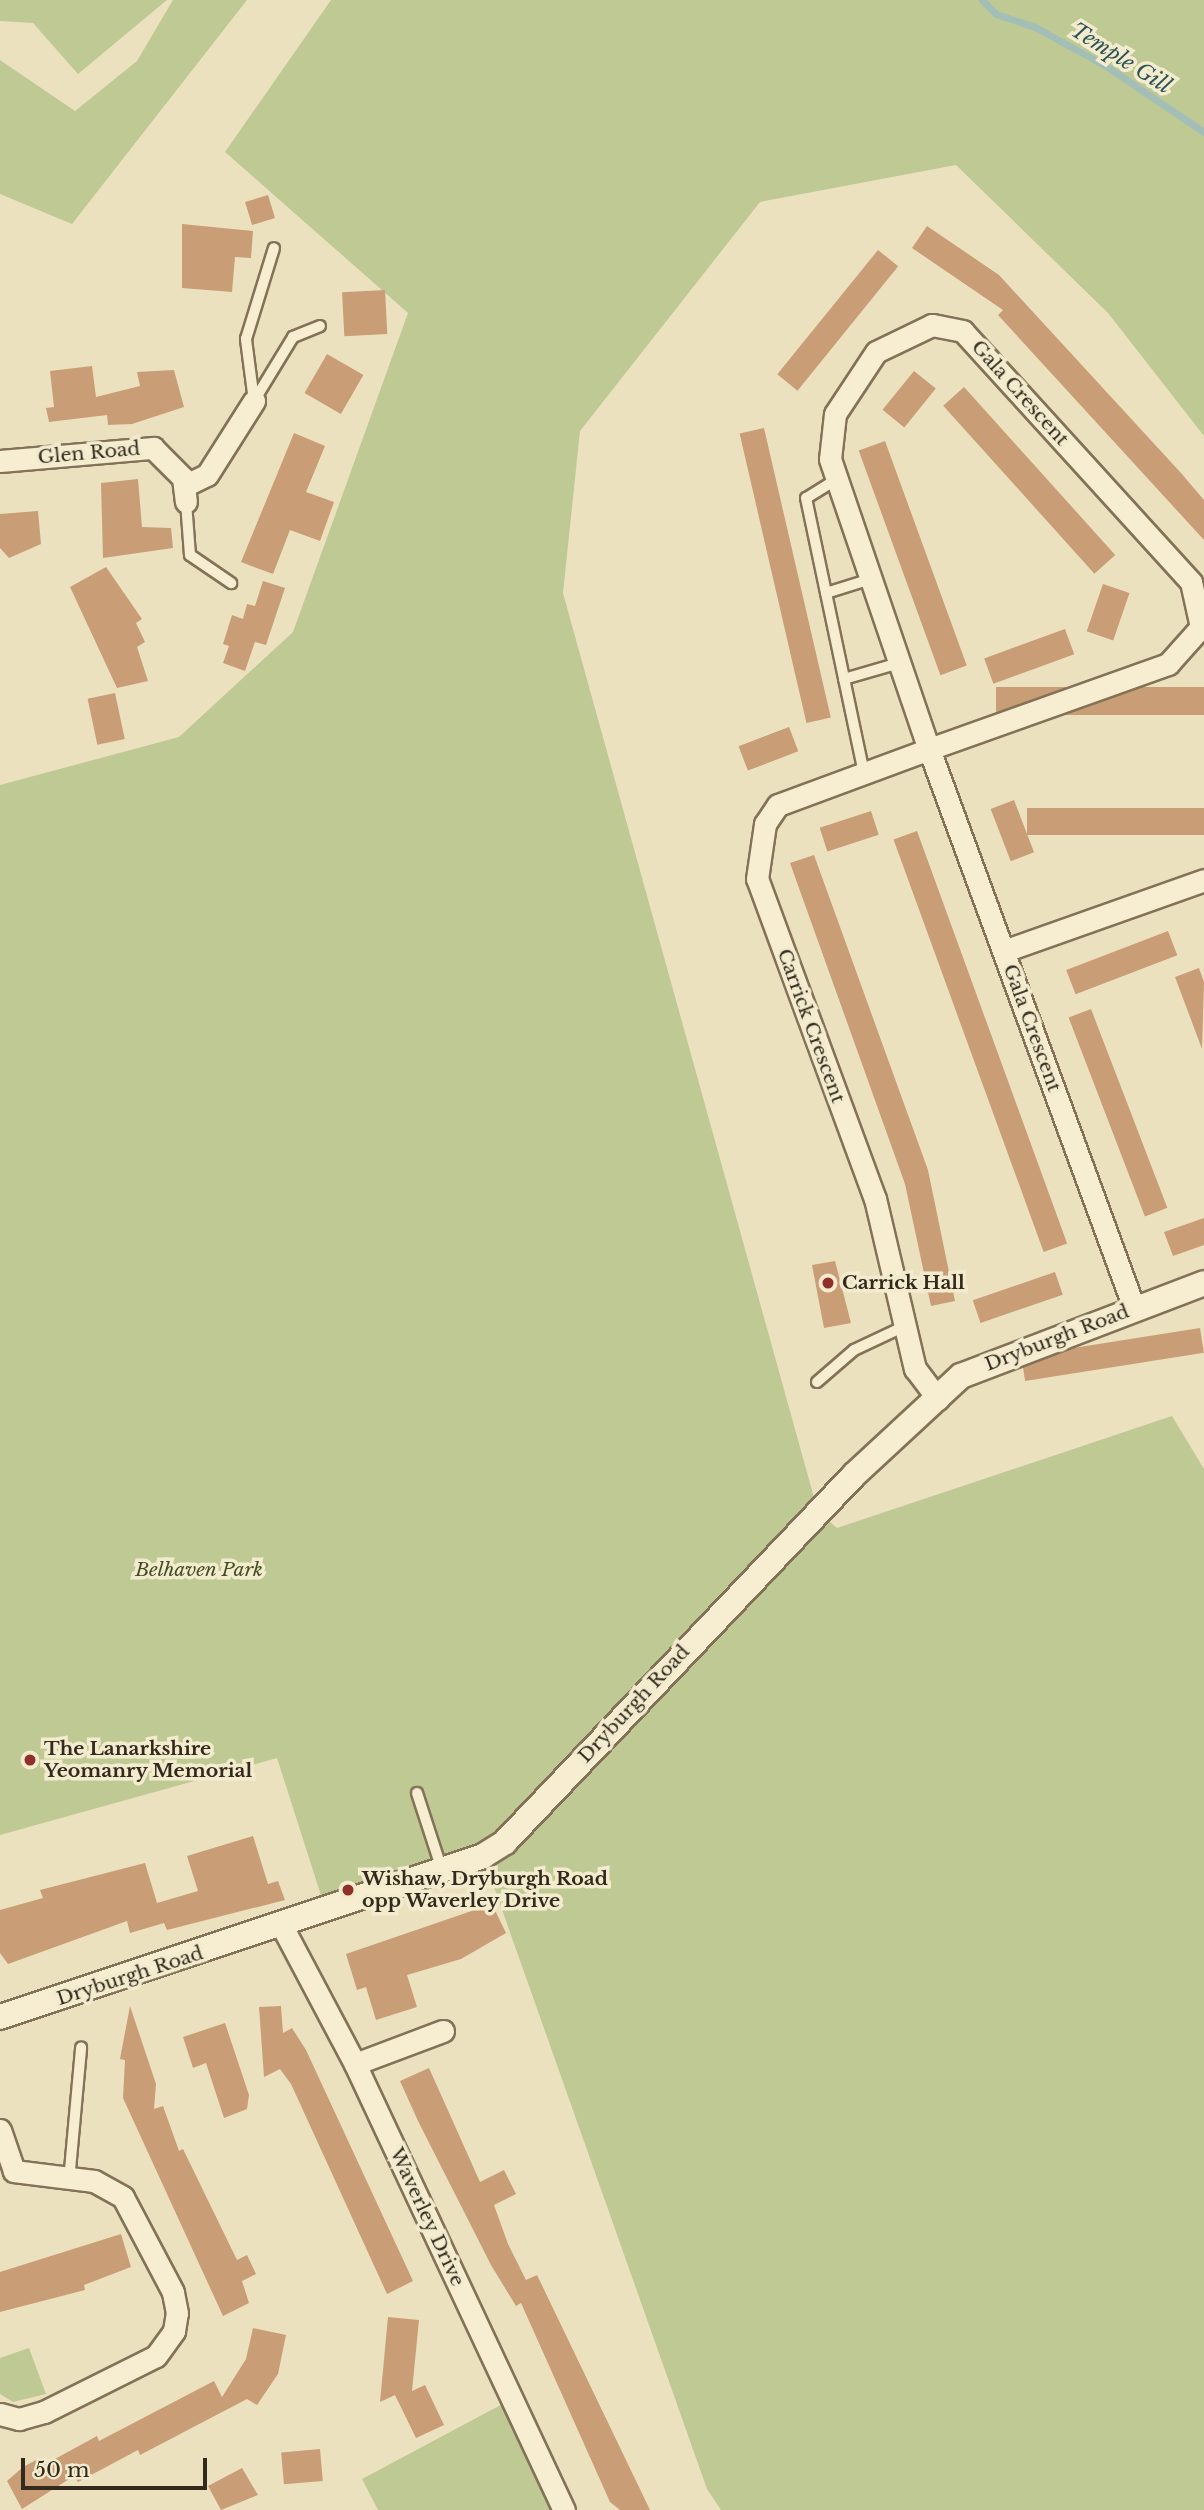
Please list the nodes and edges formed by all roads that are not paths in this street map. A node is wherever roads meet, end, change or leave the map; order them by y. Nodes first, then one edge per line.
1 (274, 248) dead end
2 (320, 326) dead end
3 (254, 401) junction
4 (0, 461) edge
5 (837, 479) junction
6 (185, 494) junction
7 (871, 579) junction
8 (231, 583) dead end
9 (826, 593) junction
10 (899, 663) junction
11 (845, 679) junction
12 (929, 749) junction
13 (864, 773) junction
14 (1204, 880) edge
15 (1004, 951) junction
16 (1204, 1283) edge
17 (1134, 1308) junction
18 (903, 1327) junction
19 (817, 1382) dead end
20 (937, 1399) junction
21 (416, 1793) dead end
22 (443, 1870) junction
23 (283, 1928) junction
24 (0, 2017) edge
25 (443, 2031) dead end
26 (81, 2048) dead end
27 (355, 2064) junction
28 (0, 2130) edge
29 (7, 2177) edge
30 (69, 2181) junction
31 (0, 2414) edge
32 (564, 2510) edge

1 - 3 lane
2 - 3 lane
3 - 6 street
4 - 6 street, Glen Road
5 - 7 street, Gala Crescent
5 - 9 lane
5 - 12 street, Gala Crescent
6 - 8 lane
7 - 9 lane
7 - 10 street, Gala Crescent
9 - 11 lane
10 - 11 lane
10 - 12 street, Gala Crescent
11 - 13 lane
12 - 13 street, Carrick Crescent
12 - 15 street, Gala Crescent
13 - 18 street, Carrick Crescent
14 - 15 street
15 - 17 street, Gala Crescent
16 - 17 street, Dryburgh Road
17 - 20 street, Dryburgh Road
18 - 19 lane
18 - 20 street, Carrick Crescent
20 - 22 street, Dryburgh Road
21 - 22 lane
22 - 23 street, Dryburgh Road
23 - 24 street, Dryburgh Road
23 - 27 street, Waverley Drive
25 - 27 street
26 - 30 lane
27 - 32 street, Waverley Drive
28 - 29 street
29 - 30 street
30 - 31 street

